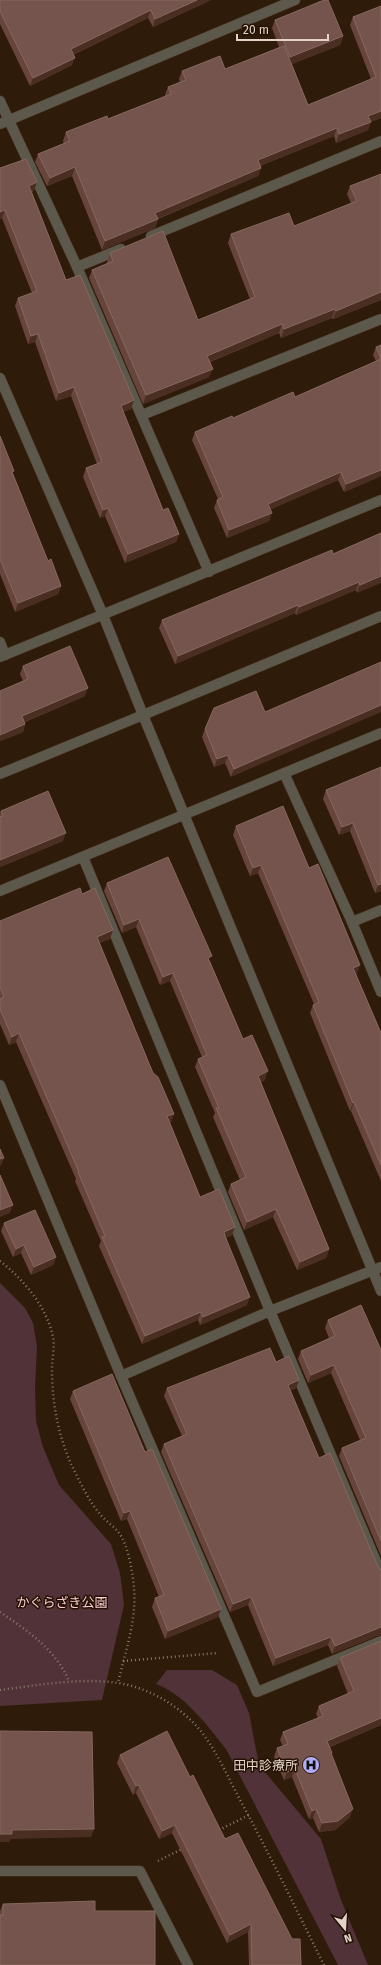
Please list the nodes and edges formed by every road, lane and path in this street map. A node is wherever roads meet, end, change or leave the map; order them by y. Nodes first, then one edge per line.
1 (295, 0) edge
2 (0, 101) edge
3 (5, 122) edge
4 (381, 141) edge
5 (142, 240) edge
6 (127, 246) edge
7 (77, 267) junction
8 (381, 319) edge
9 (0, 378) edge
10 (142, 415) junction
11 (381, 500) edge
12 (209, 572) junction
13 (103, 615) junction
14 (381, 616) edge
15 (0, 642) edge
16 (3, 656) edge
17 (143, 715) junction
18 (381, 733) edge
19 (284, 773) junction
20 (0, 774) edge
21 (185, 814) junction
22 (83, 857) junction
23 (0, 891) edge
24 (381, 910) edge
25 (352, 922) junction
26 (381, 992) edge
27 (0, 1085) edge
28 (0, 1261) edge
29 (377, 1268) edge
30 (381, 1291) edge
31 (270, 1311) junction
32 (121, 1376) junction
33 (381, 1573) edge
34 (0, 1612) edge
35 (381, 1641) edge
36 (240, 1651) junction
37 (123, 1661) junction
38 (69, 1681) junction
39 (118, 1683) junction
40 (0, 1690) edge
41 (249, 1815) junction
42 (218, 1831) edge
43 (185, 1848) edge
44 (0, 1871) edge
45 (140, 1871) junction
46 (188, 1965) edge
47 (324, 1965) edge

1 - 3 street
2 - 3 street
3 - 7 street
4 - 5 street
6 - 7 street
7 - 10 street
8 - 10 street
9 - 13 street
10 - 12 street
11 - 12 street
12 - 13 street
13 - 16 street
13 - 17 street
14 - 17 street
15 - 16 street
17 - 20 street
17 - 21 street
18 - 19 street
19 - 21 street
19 - 25 street
21 - 22 street
21 - 29 street
22 - 23 street
22 - 31 street
24 - 25 street
25 - 26 street
27 - 32 street
28 - 37 path
29 - 30 street
29 - 31 street
31 - 32 street
31 - 33 street
32 - 36 street
34 - 38 path
35 - 36 street
36 - 37 path
37 - 39 path
38 - 39 path
38 - 40 path
39 - 41 path
41 - 42 path
41 - 47 path
43 - 45 path
44 - 45 street
45 - 46 street

